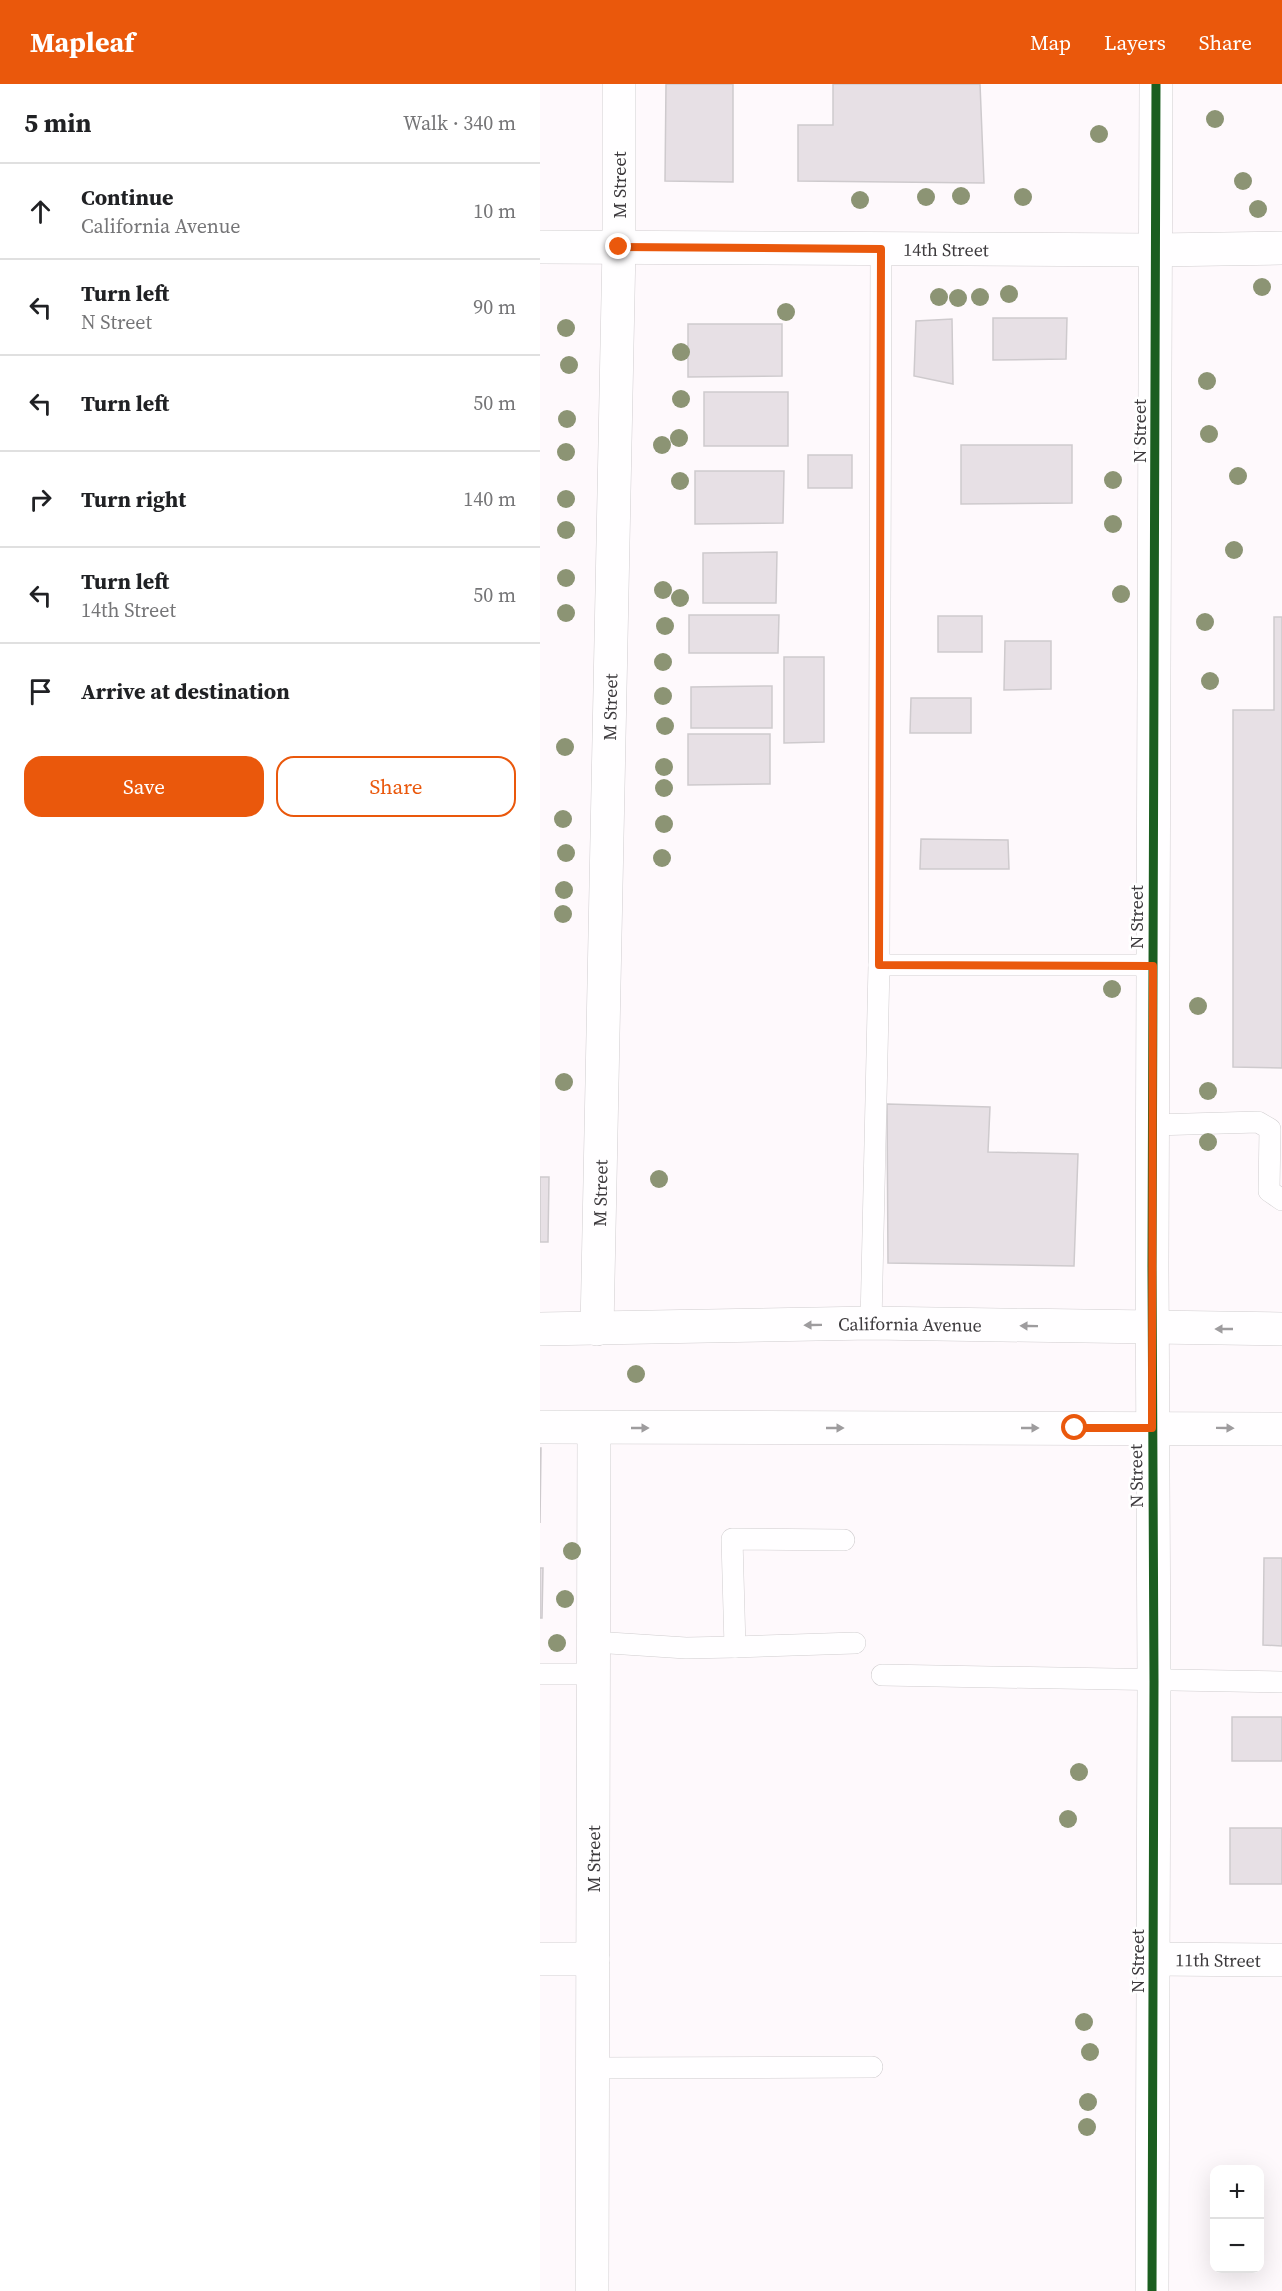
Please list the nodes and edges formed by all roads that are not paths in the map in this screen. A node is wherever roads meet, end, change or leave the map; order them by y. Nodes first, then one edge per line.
1 (619, 84) edge
2 (1156, 84) edge
3 (540, 247) edge
4 (619, 247) junction
5 (1282, 248) edge
6 (881, 249) junction
7 (1157, 250) junction
8 (879, 965) junction
9 (1153, 966) junction
10 (1153, 1125) junction
11 (1282, 1200) edge
12 (871, 1323) junction
13 (540, 1329) edge
14 (597, 1329) junction
15 (1153, 1329) junction
16 (1282, 1329) edge
17 (540, 1426) edge
18 (594, 1428) junction
19 (1152, 1428) junction
20 (1282, 1429) edge
21 (844, 1540) dead end
22 (594, 1642) junction
23 (855, 1643) dead end
24 (735, 1647) junction
25 (540, 1674) edge
26 (594, 1674) junction
27 (882, 1675) dead end
28 (1155, 1681) junction
29 (1282, 1682) edge
30 (540, 1959) edge
31 (593, 1959) junction
32 (1154, 1959) junction
33 (1282, 1960) edge
34 (872, 2067) dead end
35 (593, 2068) junction
36 (592, 2291) edge
37 (1152, 2291) edge

1 - 4 street, M Street
2 - 7 street, N Street
3 - 4 street, 14th Street
4 - 6 street, 14th Street
4 - 14 street, M Street
5 - 7 street, 14th Street
6 - 7 street, 14th Street
6 - 8 lane
7 - 9 street, N Street
8 - 9 lane
8 - 12 lane
9 - 10 street, N Street
10 - 11 lane
10 - 15 street, N Street
12 -> 14 street, California Avenue
15 -> 12 street, California Avenue
13 - 14 street, California Avenue
16 -> 15 street, California Avenue
15 - 19 street, N Street
17 - 18 street
18 -> 19 street
18 - 22 street, M Street
19 -> 20 street
19 - 28 street, N Street
21 - 24 lane
22 - 24 lane
22 - 26 street, M Street
23 - 24 lane
25 - 26 lane
26 - 31 street, M Street
27 - 28 lane
28 - 29 lane
28 - 32 street, N Street
30 - 31 street
31 - 35 street, M Street
32 - 33 street, 11th Street
32 - 37 street, N Street
34 - 35 lane
35 - 36 street, M Street

